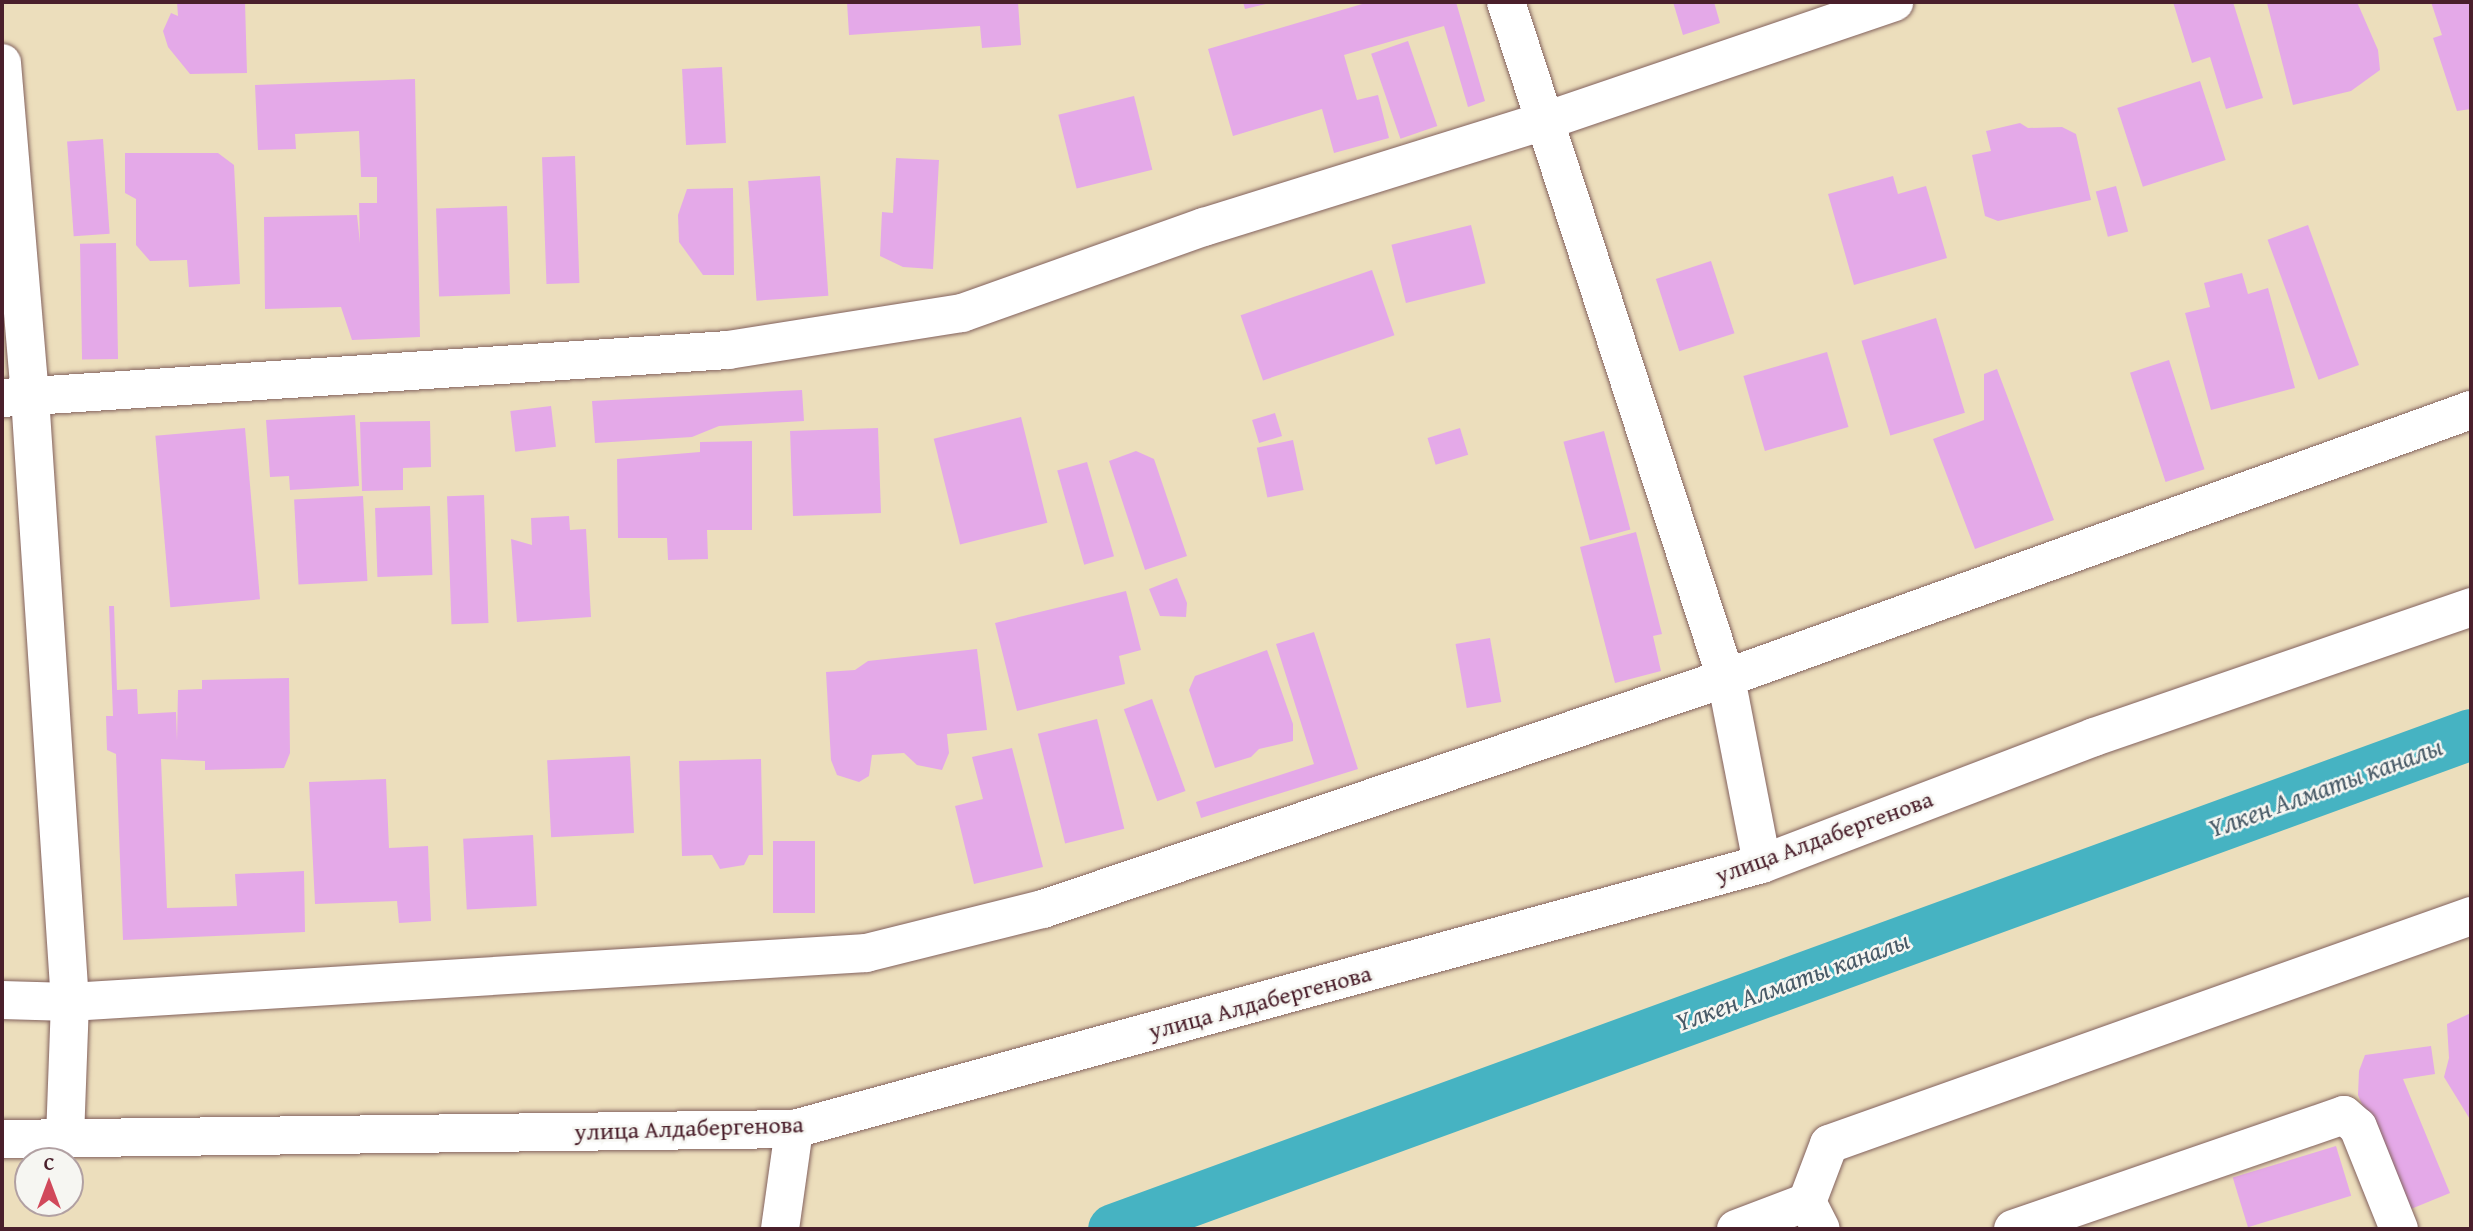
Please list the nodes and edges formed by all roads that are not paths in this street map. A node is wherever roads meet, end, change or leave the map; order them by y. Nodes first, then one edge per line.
1 (1506, 2) edge
2 (1894, 2) edge
3 (2, 63) edge
4 (1545, 121) junction
5 (16, 398) edge
6 (2471, 410) edge
7 (2471, 607) edge
8 (1726, 678) junction
9 (1762, 864) junction
10 (2471, 916) edge
11 (2, 1000) edge
12 (71, 1002) junction
13 (794, 1129) junction
14 (2, 1139) edge
15 (65, 1139) junction
16 (1814, 1216) edge
17 (780, 1229) edge
18 (1736, 1229) edge
19 (2013, 1229) edge
20 (2399, 1229) edge

1 - 4 street
2 - 4 street
3 - 5 street
4 - 5 street
4 - 8 street
5 - 12 street
6 - 8 street
7 - 9 street, улица Алдабергенова
8 - 9 street
8 - 12 street
9 - 13 street, улица Алдабергенова
10 - 16 street
11 - 12 street
12 - 15 street
13 - 15 street, улица Алдабергенова
13 - 17 street
14 - 15 street, улица Алдабергенова
16 - 18 street
19 - 20 street

